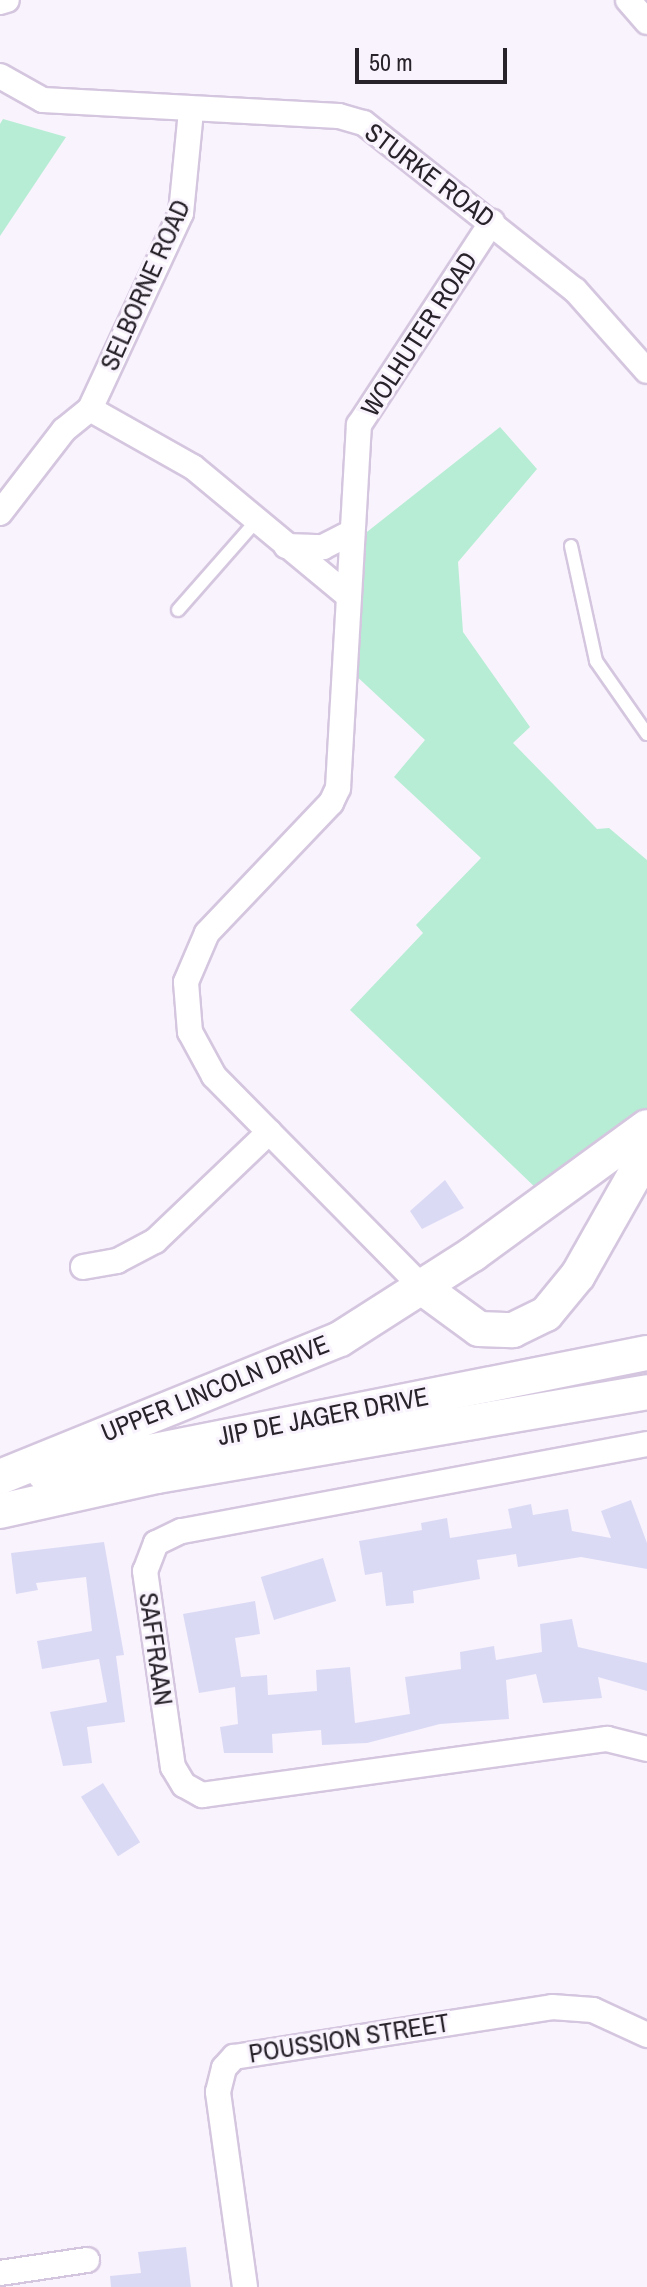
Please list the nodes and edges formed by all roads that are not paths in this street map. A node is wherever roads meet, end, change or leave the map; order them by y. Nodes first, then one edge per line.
1 (7, 0) edge
2 (628, 0) edge
3 (0, 2) edge
4 (647, 22) edge
5 (8, 81) edge
6 (191, 111) junction
7 (492, 222) junction
8 (647, 371) edge
9 (90, 409) junction
10 (0, 513) edge
11 (257, 520) junction
12 (348, 534) junction
13 (286, 546) junction
14 (571, 546) dead end
15 (345, 593) junction
16 (178, 610) dead end
17 (647, 734) edge
18 (647, 1127) edge
19 (269, 1132) junction
20 (647, 1153) edge
21 (473, 1254) junction
22 (83, 1267) dead end
23 (423, 1288) junction
24 (479, 1329) junction
25 (647, 1353) edge
26 (647, 1392) edge
27 (647, 1444) edge
28 (0, 1479) edge
29 (0, 1511) edge
30 (647, 1749) edge
31 (647, 2035) edge
32 (87, 2260) dead end
33 (0, 2273) edge
34 (245, 2287) edge

1 - 3 street
2 - 4 street
5 - 6 street, STURKE ROAD
6 - 7 street, STURKE ROAD
6 - 9 street, SELBORNE ROAD
7 - 8 street, STURKE ROAD
7 - 12 street, WOLHUTER ROAD
9 - 10 street
9 - 11 street
11 - 13 street
11 - 16 lane
12 - 13 street
12 - 15 street, WOLHUTER ROAD
13 - 15 street
14 - 17 lane
15 - 19 street, WOLHUTER ROAD
18 - 21 main road, UPPER LINCOLN DRIVE
19 - 22 street
19 - 23 street, WOLHUTER ROAD
20 - 24 main road
21 - 23 main road, UPPER LINCOLN DRIVE
21 - 24 main road
23 - 24 main road
23 - 28 main road, UPPER LINCOLN DRIVE
25 - 28 main road, JIP DE JAGER DRIVE
26 - 29 main road, JIP DE JAGER DRIVE
27 - 30 street, SAFFRAAN
31 - 34 street, POUSSION STREET
32 - 33 street

